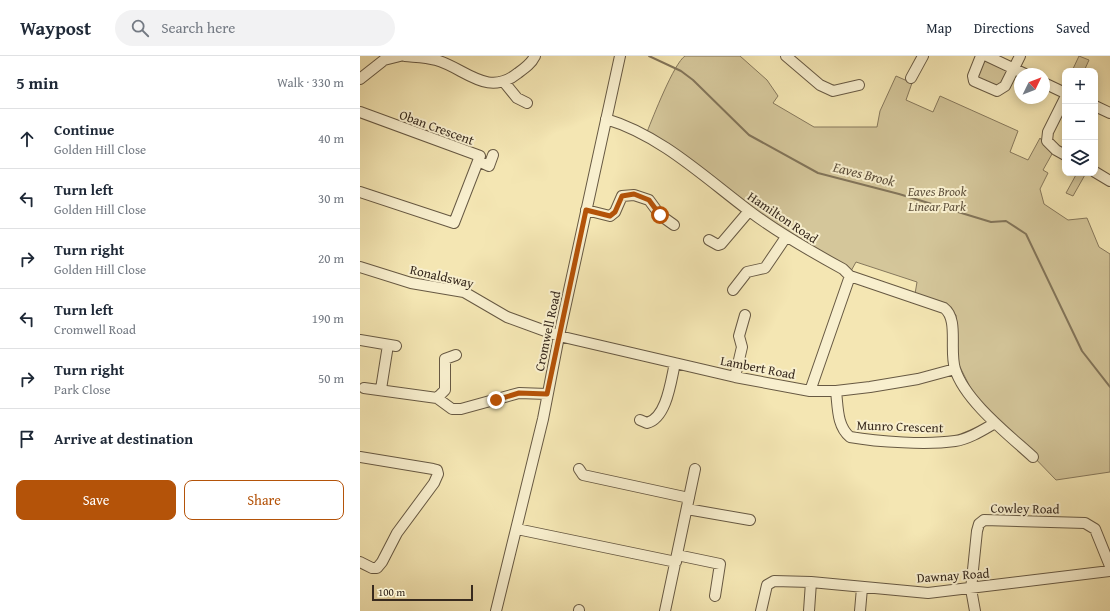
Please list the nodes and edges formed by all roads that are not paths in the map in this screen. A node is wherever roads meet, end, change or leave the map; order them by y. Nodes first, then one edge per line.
1 (400, 56) edge
2 (405, 56) edge
3 (535, 56) edge
4 (620, 56) edge
5 (786, 56) edge
6 (923, 56) edge
7 (981, 56) edge
8 (987, 56) edge
9 (1020, 56) edge
10 (1013, 69) junction
11 (911, 78) dead end
12 (360, 79) edge
13 (504, 82) junction
14 (859, 85) dead end
15 (1050, 86) edge
16 (1062, 91) edge
17 (527, 103) dead end
18 (1062, 104) edge
19 (1098, 107) edge
20 (360, 112) edge
21 (1110, 113) edge
22 (606, 119) junction
23 (1062, 153) edge
24 (493, 154) dead end
25 (478, 162) junction
26 (1098, 174) edge
27 (1110, 181) edge
28 (360, 192) edge
29 (586, 210) junction
30 (749, 211) junction
31 (674, 225) dead end
32 (786, 237) junction
33 (709, 240) dead end
34 (360, 267) edge
35 (850, 276) junction
36 (732, 290) dead end
37 (745, 315) dead end
38 (558, 336) junction
39 (360, 340) edge
40 (456, 355) dead end
41 (675, 363) junction
42 (955, 369) junction
43 (735, 377) junction
44 (364, 388) dead end
45 (382, 389) junction
46 (810, 391) junction
47 (836, 391) junction
48 (547, 394) junction
49 (437, 398) junction
50 (640, 420) dead end
51 (995, 423) junction
52 (360, 457) edge
53 (1033, 457) dead end
54 (579, 469) dead end
55 (695, 469) dead end
56 (689, 498) junction
57 (687, 509) junction
58 (750, 520) dead end
59 (517, 529) junction
60 (676, 558) junction
61 (360, 562) edge
62 (1110, 566) edge
63 (1110, 571) edge
64 (811, 582) junction
65 (862, 588) junction
66 (971, 589) junction
67 (715, 596) dead end
68 (496, 611) edge
69 (665, 611) edge
70 (761, 611) edge
71 (809, 611) edge
72 (860, 611) edge
73 (975, 611) edge

1 - 12 street
2 - 13 street
3 - 13 street
4 - 22 street, Cromwell Road
5 - 14 street
6 - 11 street
7 - 10 street
8 - 10 street
9 - 10 street
13 - 17 street
15 - 16 street
18 - 23 street
19 - 21 street
20 - 25 street, Oban Crescent
22 - 29 street, Cromwell Road
22 - 30 street, Hamilton Road
24 - 25 street
25 - 28 street, Oban Crescent
26 - 27 street
29 - 31 street
29 - 38 street, Cromwell Road
30 - 32 street, Hamilton Road
30 - 33 street
32 - 35 street, Hamilton Road
32 - 36 street
34 - 38 street, Ronaldsway
35 - 42 street, Hamilton Road
35 - 46 street
37 - 43 street
38 - 41 street, Lambert Road
38 - 48 street, Cromwell Road
39 - 45 street
40 - 49 street
41 - 43 street, Lambert Road
41 - 50 street
42 - 47 street, Lambert Road
42 - 51 street
43 - 46 street, Lambert Road
44 - 45 street
45 - 49 street
46 - 47 street, Lambert Road
47 - 51 street, Munro Crescent
48 - 49 street
48 - 59 street, Cromwell Road
51 - 53 street
52 - 61 street
54 - 56 street
55 - 56 street
56 - 57 street
57 - 58 street
57 - 60 street
59 - 60 street
59 - 68 street, Cromwell Road
60 - 67 street
60 - 69 street
62 - 66 street, Cowley Road
63 - 66 street, Dawnay Road
64 - 65 street, Dawnay Road
64 - 70 street, Dawnay Road
64 - 71 street
65 - 66 street, Dawnay Road
65 - 72 street
66 - 73 street, Cowley Road

